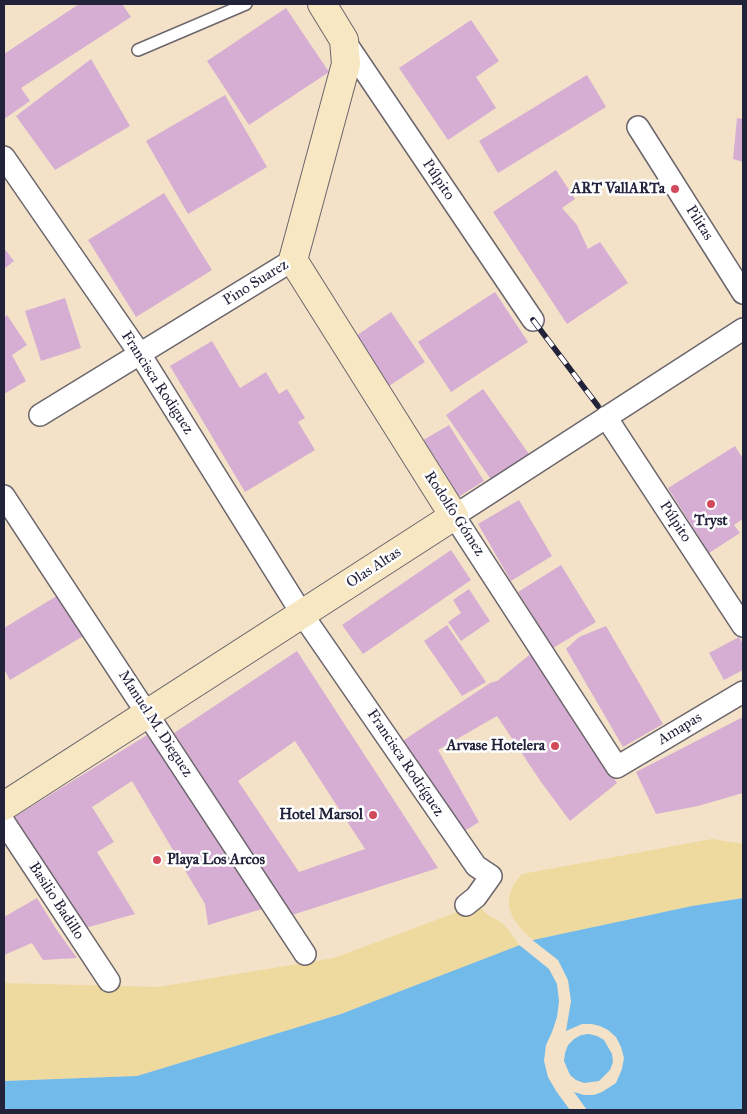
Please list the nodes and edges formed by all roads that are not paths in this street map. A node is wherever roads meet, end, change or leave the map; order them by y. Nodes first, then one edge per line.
1 (246, 4) edge
2 (322, 4) edge
3 (344, 40) junction
4 (138, 50) dead end
5 (638, 127) dead end
6 (4, 157) edge
7 (293, 260) junction
8 (743, 293) edge
9 (533, 320) dead end
10 (743, 329) edge
11 (140, 354) junction
12 (602, 412) junction
13 (40, 415) dead end
14 (4, 496) edge
15 (454, 516) junction
16 (302, 614) junction
17 (743, 626) edge
18 (743, 692) edge
19 (148, 714) junction
20 (617, 767) joint
21 (4, 806) edge
22 (4, 822) edge
23 (466, 905) dead end
24 (305, 954) dead end
25 (109, 981) dead end

1 - 4 lane
2 - 3 street, Pino Suarez
3 - 7 street, Pino Suarez
3 - 9 street, Púlpito
5 - 8 street, Pilitas
6 - 11 street, Francisca Rodiguez
7 - 11 street, Pino Suarez
7 - 15 street, Rodolfo Gómez
10 - 12 street, Olas Altas
11 - 13 street, Pino Suarez
11 - 16 street, Francisca Rodiguez
12 - 15 street, Olas Altas
12 - 17 street, Púlpito
14 - 19 street, Manuel M. Dieguez
15 - 16 street, Olas Altas
15 - 20 street, Rodolfo Gómez
16 - 19 street, Olas Altas
16 - 23 street, Francisca Rodríguez
18 - 20 street, Amapas
19 - 21 street, Olas Altas
19 - 24 street, Manuel M. Dieguez
22 - 25 street, Basilio Badillo

